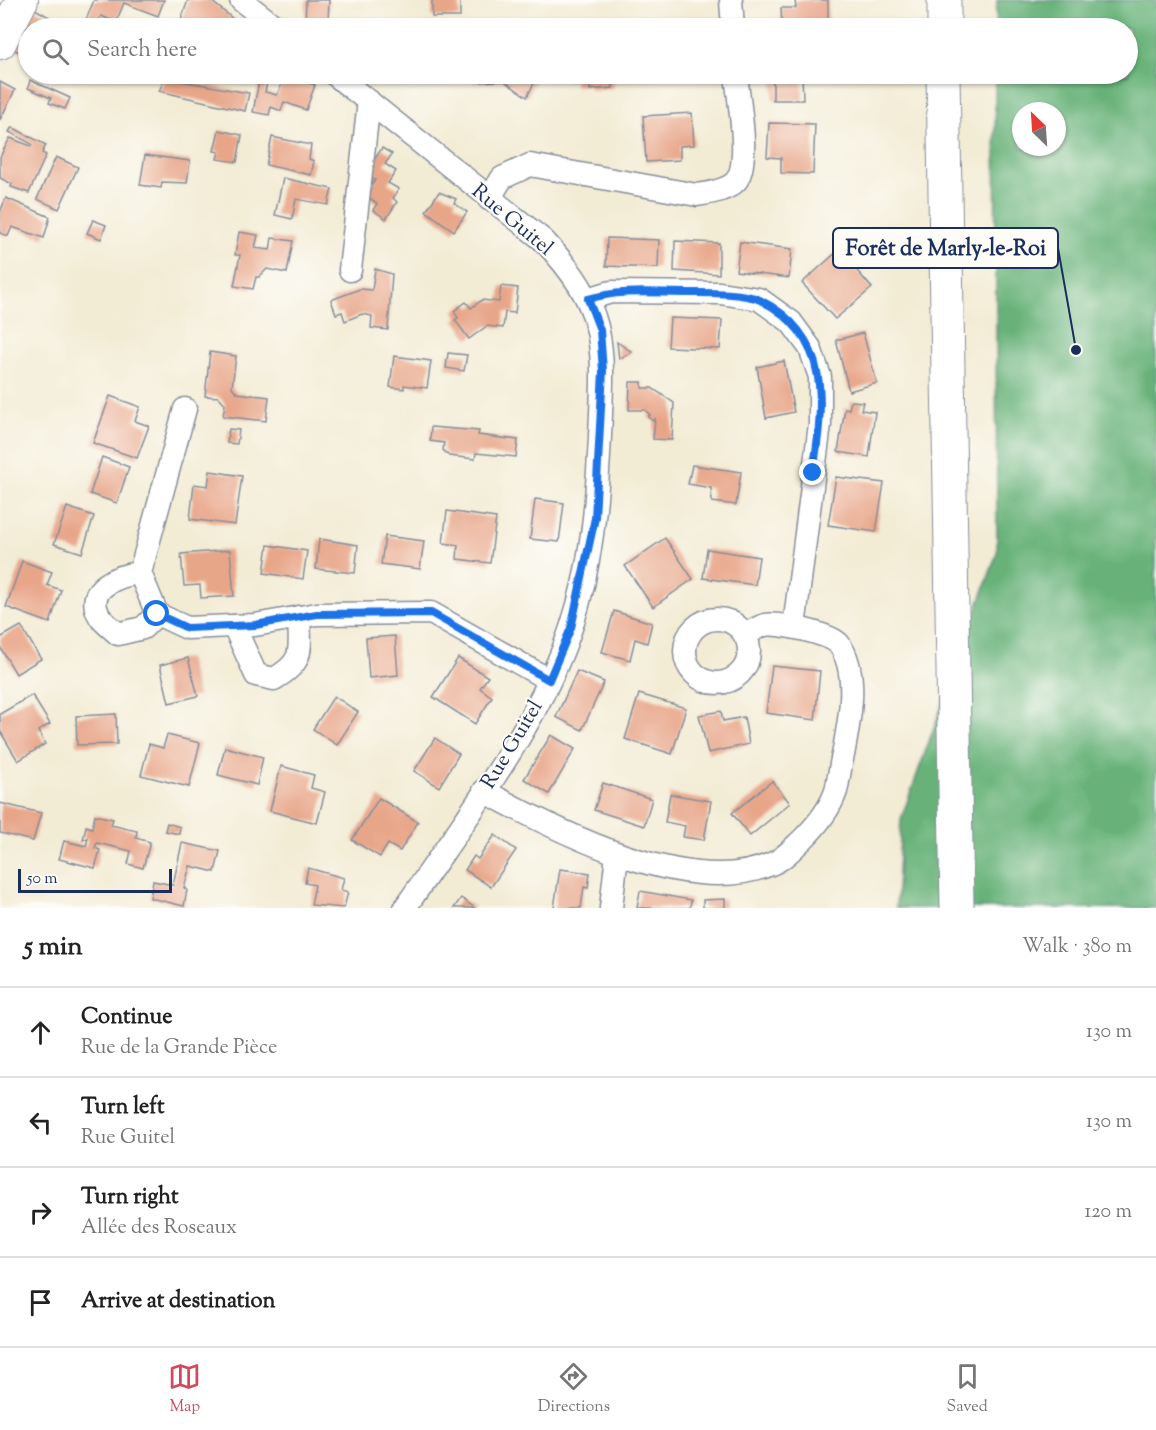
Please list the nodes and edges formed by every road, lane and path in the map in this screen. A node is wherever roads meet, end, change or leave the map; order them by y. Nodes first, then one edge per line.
1 (22, 0) edge
2 (241, 0) edge
3 (731, 0) edge
4 (944, 0) edge
5 (264, 18) edge
6 (732, 18) edge
7 (944, 18) edge
8 (0, 43) edge
9 (347, 84) edge
10 (737, 84) edge
11 (943, 84) edge
12 (369, 101) junction
13 (489, 199) junction
14 (350, 270) dead end
15 (588, 299) junction
16 (185, 409) dead end
17 (140, 573) junction
18 (157, 614) junction
19 (299, 617) junction
20 (234, 626) junction
21 (794, 627) junction
22 (745, 635) dead end
23 (549, 680) junction
24 (484, 791) junction
25 (617, 854) junction
26 (405, 908) edge
27 (612, 908) edge
28 (957, 908) edge

1 - 8 street
2 - 5 street
3 - 6 street
4 - 7 main road
9 - 12 street, Rue Guitel
10 - 13 street
11 - 28 main road
12 - 13 street, Rue Guitel
12 - 14 street
13 - 15 street, Rue Guitel
15 - 21 street
15 - 23 street, Rue Guitel
16 - 17 street
17 - 18 street
17 - 18 street
18 - 20 street
19 - 20 street
19 - 20 street
19 - 23 street
21 - 22 street
21 - 25 street
23 - 24 street, Rue Guitel
24 - 25 street
24 - 26 street, Rue Guitel
25 - 27 street

